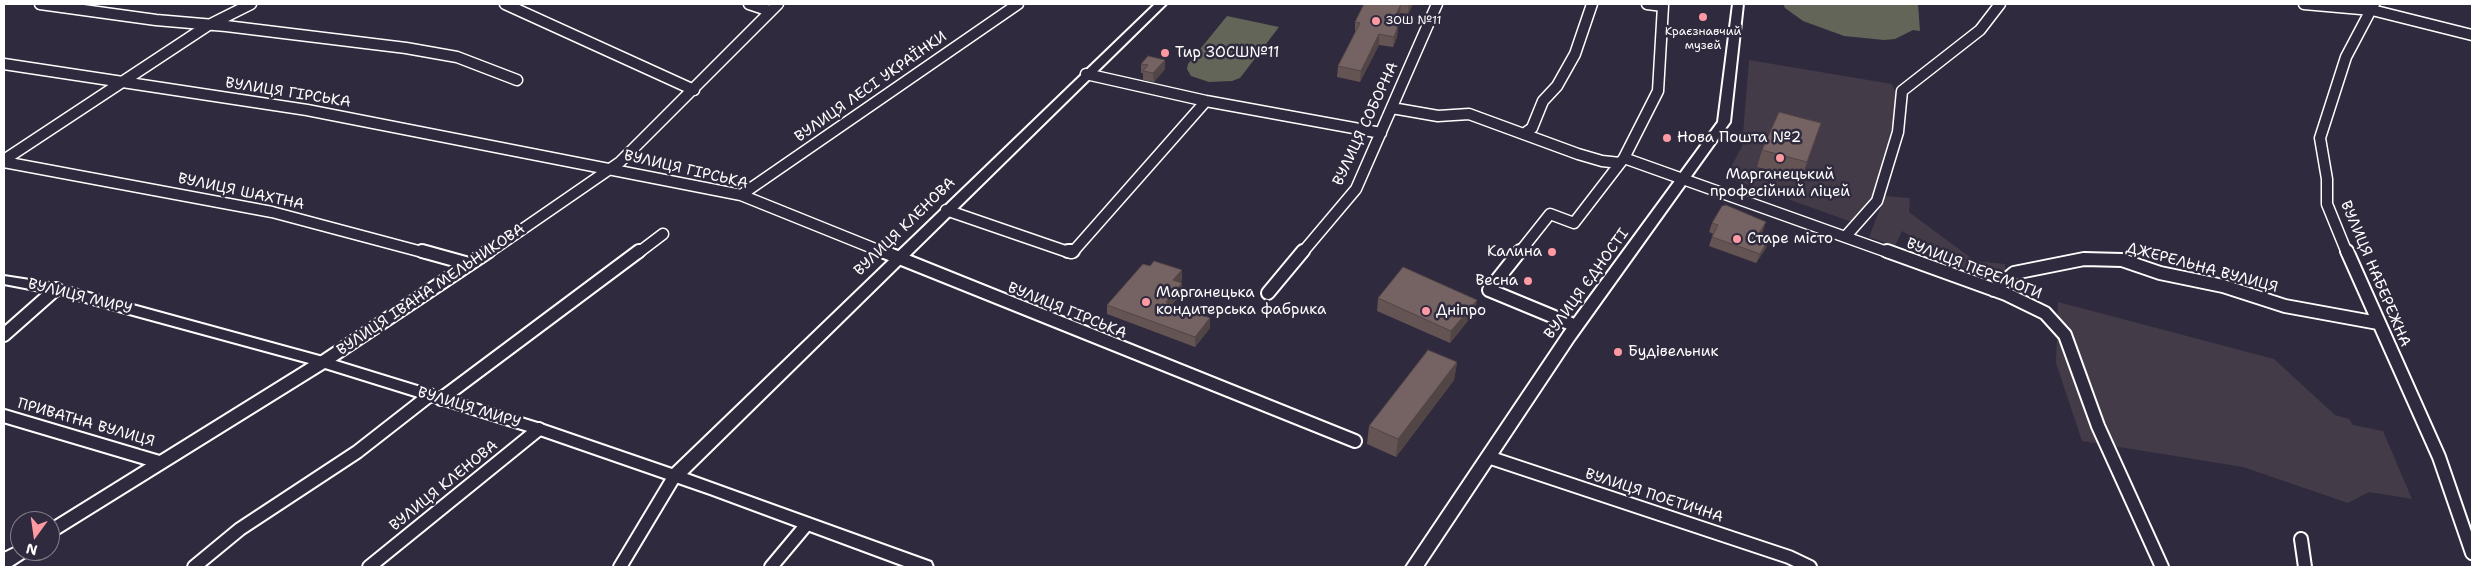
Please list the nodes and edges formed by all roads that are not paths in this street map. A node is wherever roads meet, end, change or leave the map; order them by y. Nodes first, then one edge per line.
1 (40, 4) edge
2 (251, 4) edge
3 (505, 4) edge
4 (749, 4) edge
5 (1018, 4) edge
6 (1161, 4) edge
7 (1437, 4) edge
8 (1592, 4) edge
9 (1646, 4) edge
10 (1738, 4) edge
11 (2000, 4) edge
12 (2304, 4) edge
13 (2373, 7) edge
14 (774, 8) edge
15 (207, 26) junction
16 (2472, 36) edge
17 (4, 64) edge
18 (1086, 74) junction
19 (518, 80) dead end
20 (120, 82) junction
21 (694, 90) junction
22 (1206, 101) junction
23 (1392, 108) junction
24 (1381, 133) junction
25 (1525, 133) junction
26 (1622, 160) junction
27 (4, 161) edge
28 (611, 168) junction
29 (1682, 179) junction
30 (740, 195) junction
31 (946, 210) junction
32 (663, 234) dead end
33 (1846, 236) junction
34 (897, 258) junction
35 (469, 264) junction
36 (4, 280) edge
37 (56, 289) junction
38 (1994, 290) junction
39 (1268, 293) dead end
40 (2378, 323) junction
41 (1576, 326) junction
42 (4, 335) edge
43 (323, 362) junction
44 (435, 397) junction
45 (4, 416) edge
46 (540, 429) junction
47 (1355, 441) dead end
48 (1488, 457) junction
49 (159, 462) junction
50 (674, 477) junction
51 (807, 524) junction
52 (60, 526) edge
53 (2301, 539) dead end
54 (2472, 553) edge
55 (194, 567) edge
56 (369, 567) edge
57 (620, 567) edge
58 (771, 567) edge
59 (926, 567) edge
60 (1414, 567) edge
61 (1810, 567) edge
62 (2164, 567) edge
63 (2305, 567) edge

1 - 15 street
2 - 15 street
3 - 21 street
4 - 14 street
5 - 30 street, ВУЛИЦЯ ЛЕСІ УКРАЇНКИ
6 - 18 street, ВУЛИЦЯ КЛЕНОВА
7 - 23 street, ВУЛИЦЯ СОБОРНА
8 - 25 street
9 - 26 street
10 - 29 street, ВУЛИЦЯ ЄДНОСТІ
11 - 33 street
12 - 13 street
13 - 16 street
13 - 40 street, ВУЛИЦЯ НАБЕРЕЖНА
14 - 21 street, ВУЛИЦЯ ІВАНА МЕЛЬНИКОВА
15 - 19 street
15 - 20 street
17 - 20 street, ВУЛИЦЯ ГІРСЬКА
18 - 22 street
18 - 31 street, ВУЛИЦЯ КЛЕНОВА
20 - 27 street
20 - 28 street, ВУЛИЦЯ ГІРСЬКА
21 - 28 street, ВУЛИЦЯ ІВАНА МЕЛЬНИКОВА
22 - 24 street
22 - 31 street
23 - 24 street, ВУЛИЦЯ СОБОРНА
23 - 25 street, ВУЛИЦЯ ПЕРЕМОГИ
24 - 39 street, ВУЛИЦЯ СОБОРНА
25 - 26 street, ВУЛИЦЯ ПЕРЕМОГИ
26 - 29 street, ВУЛИЦЯ ПЕРЕМОГИ
26 - 41 street
27 - 35 street, ВУЛИЦЯ ШАХТНА
28 - 30 street, ВУЛИЦЯ ГІРСЬКА
28 - 35 street, ВУЛИЦЯ ІВАНА МЕЛЬНИКОВА
29 - 33 street, ВУЛИЦЯ ПЕРЕМОГИ
29 - 41 street, ВУЛИЦЯ ЄДНОСТІ
30 - 34 street, ВУЛИЦЯ ГІРСЬКА
31 - 34 street, ВУЛИЦЯ КЛЕНОВА
32 - 44 street
33 - 38 street, ВУЛИЦЯ ПЕРЕМОГИ
34 - 47 street, ВУЛИЦЯ ГІРСЬКА
34 - 50 street, ВУЛИЦЯ КЛЕНОВА
35 - 43 street, ВУЛИЦЯ ІВАНА МЕЛЬНИКОВА
36 - 37 street, ВУЛИЦЯ МИРУ
37 - 42 street
37 - 43 street, ВУЛИЦЯ МИРУ
38 - 40 street, ДЖЕРЕЛЬНА ВУЛИЦЯ
38 - 62 street, ВУЛИЦЯ ПЕРЕМОГИ
40 - 54 street, ВУЛИЦЯ НАБЕРЕЖНА
41 - 48 street, ВУЛИЦЯ ЄДНОСТІ
43 - 44 street, ВУЛИЦЯ МИРУ
43 - 49 street, ВУЛИЦЯ ІВАНА МЕЛЬНИКОВА
44 - 46 street, ВУЛИЦЯ МИРУ
44 - 55 street
45 - 49 street, ПРИВАТНА ВУЛИЦЯ
46 - 50 street, ВУЛИЦЯ МИРУ
46 - 56 street, ВУЛИЦЯ КЛЕНОВА
48 - 60 street, ВУЛИЦЯ ЄДНОСТІ
48 - 61 street, ВУЛИЦЯ ПОЕТИЧНА
49 - 52 street, ВУЛИЦЯ ІВАНА МЕЛЬНИКОВА
50 - 51 street, ВУЛИЦЯ МИРУ
50 - 57 street
51 - 58 street
51 - 59 street, ВУЛИЦЯ МИРУ
53 - 63 street

